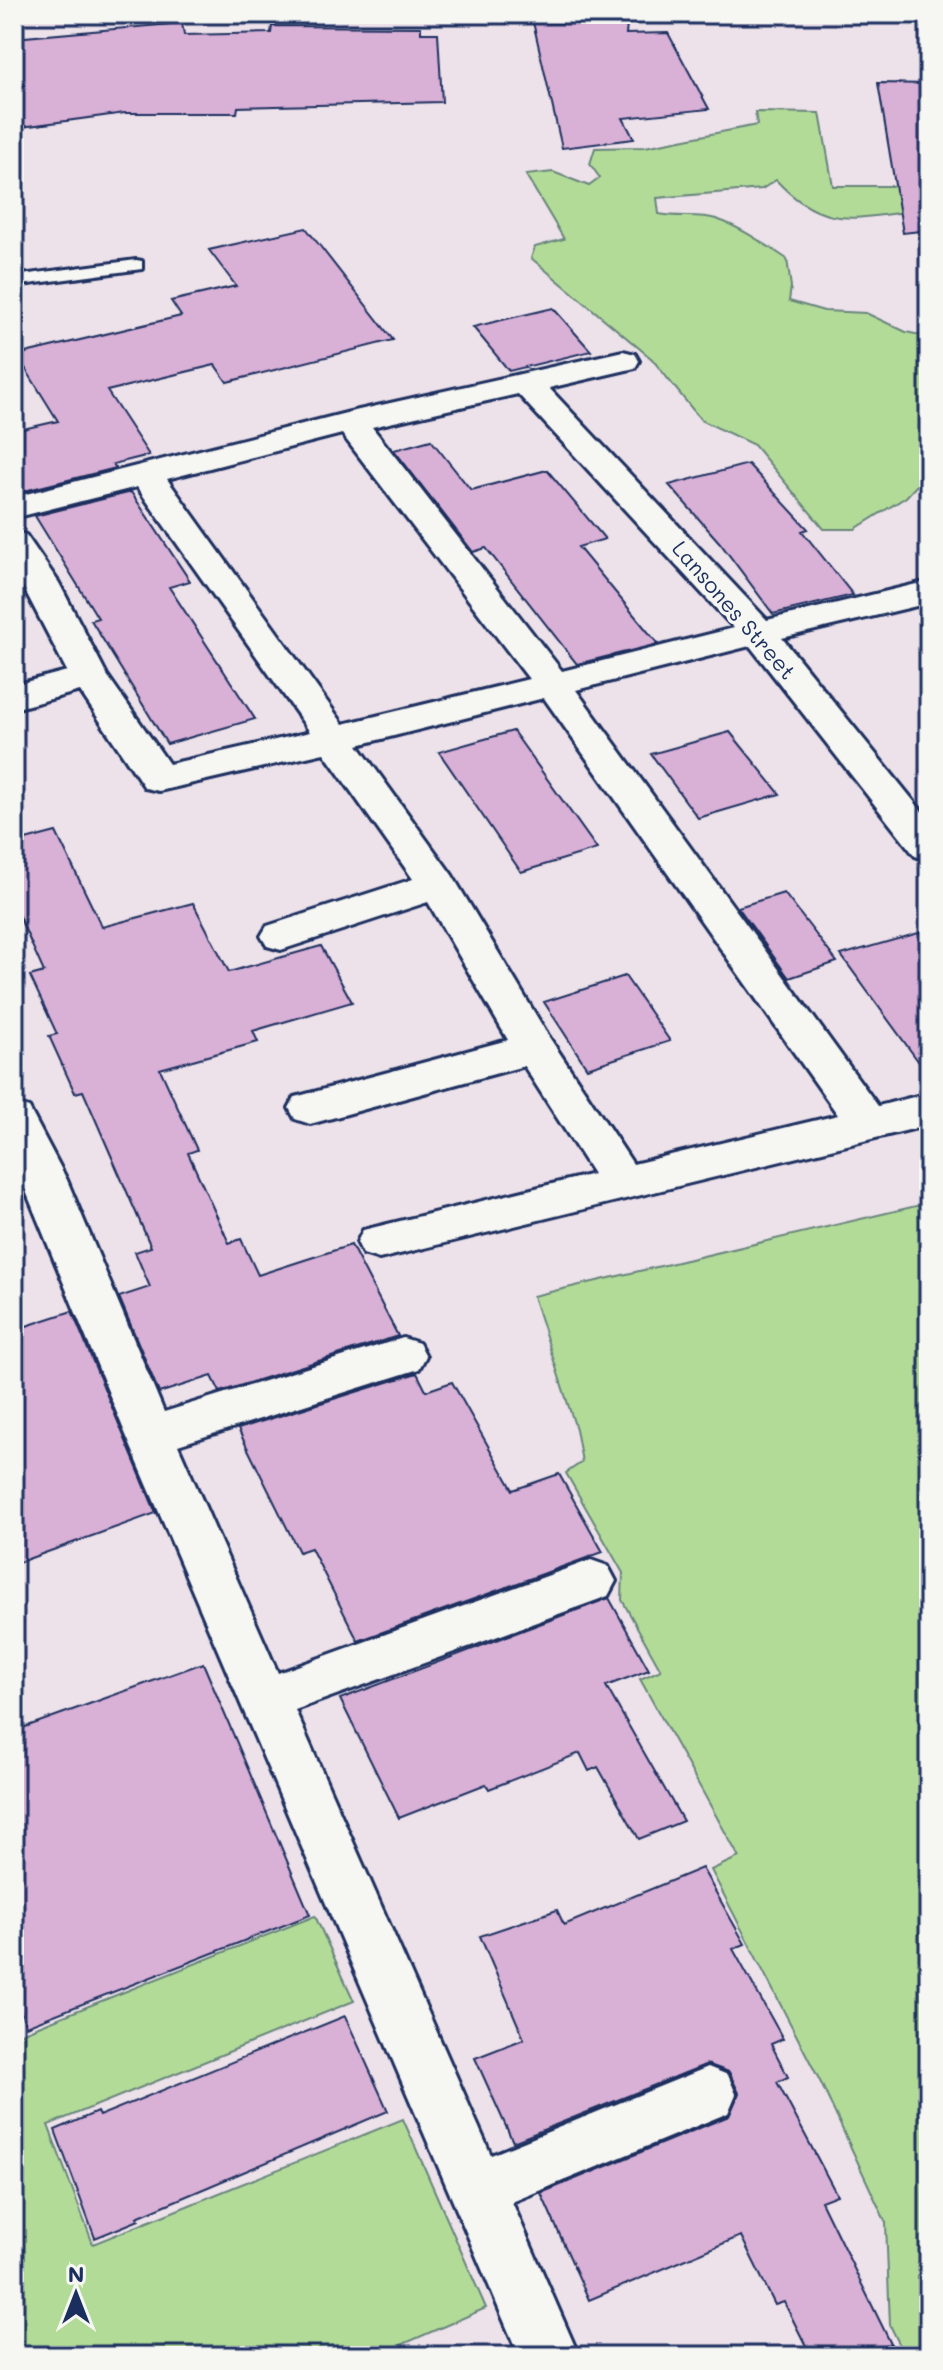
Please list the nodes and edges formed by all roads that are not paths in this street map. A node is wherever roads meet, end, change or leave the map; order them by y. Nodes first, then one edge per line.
1 (136, 265) dead end
2 (14, 281) edge
3 (623, 361) dead end
4 (526, 383) junction
5 (350, 422) junction
6 (144, 472) junction
7 (14, 508) edge
8 (14, 542) edge
9 (28, 586) edge
10 (929, 592) edge
11 (757, 631) junction
12 (89, 677) junction
13 (554, 686) junction
14 (14, 697) edge
15 (334, 741) junction
16 (929, 847) edge
17 (438, 885) junction
18 (281, 936) dead end
19 (534, 1048) junction
20 (310, 1108) dead end
21 (929, 1109) edge
22 (14, 1119) edge
23 (866, 1122) junction
24 (622, 1183) junction
25 (379, 1242) dead end
26 (403, 1356) dead end
27 (150, 1435) junction
28 (591, 1581) dead end
29 (266, 1699) junction
30 (708, 2094) dead end
31 (475, 2189) junction
32 (549, 2356) edge

1 - 2 lane
3 - 4 street
4 - 5 street
4 - 11 street, Lansones Street
5 - 6 street
5 - 13 street
6 - 7 street
6 - 15 street
8 - 9 street
9 - 12 street
10 - 11 street
11 - 13 street
11 - 16 street, Lansones Street
12 - 14 street
12 - 15 street
13 - 15 street
13 - 23 street
15 - 17 street
17 - 18 street
17 - 19 street
19 - 20 street
19 - 24 street
21 - 23 street
22 - 27 street
23 - 24 street
24 - 25 street
26 - 27 street
27 - 29 street
28 - 29 street
29 - 31 street
30 - 31 street
31 - 32 street

